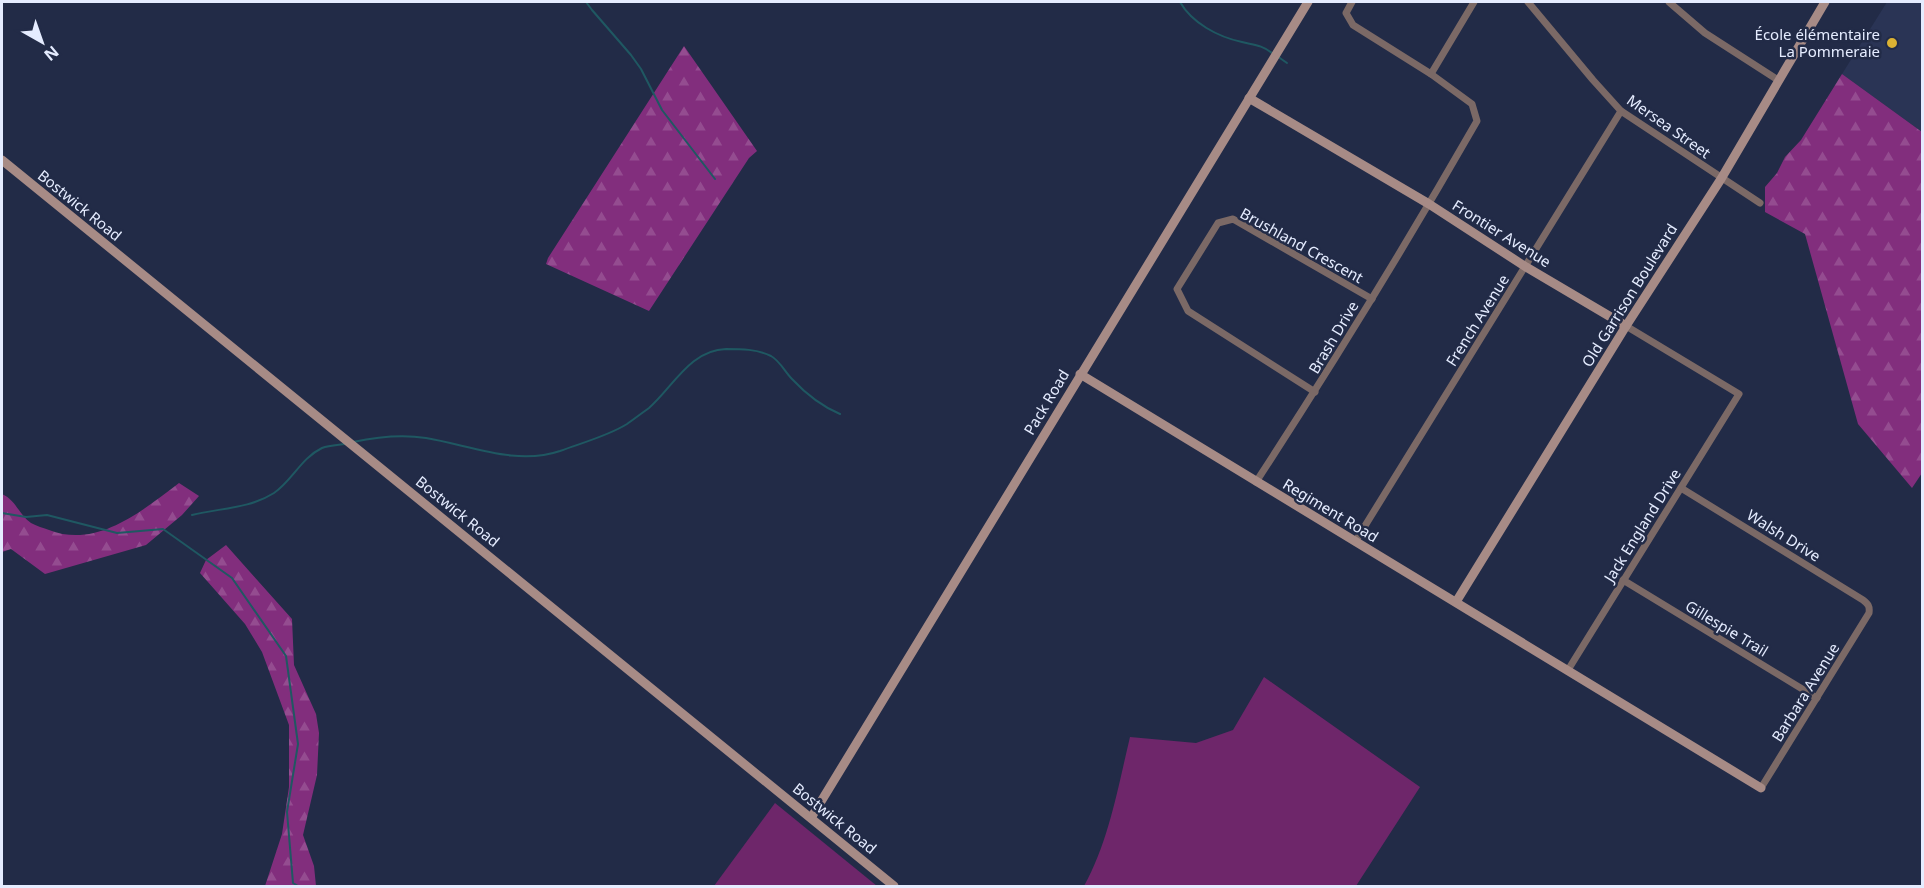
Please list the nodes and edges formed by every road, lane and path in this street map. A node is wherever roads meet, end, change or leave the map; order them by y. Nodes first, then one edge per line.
1 (1308, 2) edge
2 (1353, 2) edge
3 (1474, 2) edge
4 (1528, 2) edge
5 (1669, 2) edge
6 (1825, 2) edge
7 (1431, 74) junction
8 (1778, 80) junction
9 (1249, 98) junction
10 (1622, 111) junction
11 (2, 160) edge
12 (1721, 179) junction
13 (1760, 203) dead end
14 (1430, 204) junction
15 (1526, 267) junction
16 (1372, 299) junction
17 (1626, 326) junction
18 (1080, 374) junction
19 (1315, 392) junction
20 (1739, 394) joint
21 (1256, 482) junction
22 (1681, 488) junction
23 (1355, 542) junction
24 (1623, 580) junction
25 (1456, 602) junction
26 (1870, 608) joint
27 (1568, 670) junction
28 (1817, 698) junction
29 (1761, 788) joint
30 (811, 818) junction
31 (894, 886) edge

1 - 9 street, Pack Road
2 - 7 street, Brash Drive
3 - 7 street
4 - 10 street, Mersea Street
5 - 8 street
6 - 8 street, Old Garrison Boulevard
7 - 14 street, Brash Drive
8 - 12 street, Old Garrison Boulevard
9 - 14 street, Frontier Avenue
9 - 18 street, Pack Road
10 - 12 street, Mersea Street
10 - 15 street, French Avenue
11 - 30 street, Bostwick Road
12 - 13 street, Mersea Street
12 - 17 street, Old Garrison Boulevard
14 - 15 street, Frontier Avenue
14 - 16 street, Brash Drive
15 - 17 street, Frontier Avenue
15 - 23 street, French Avenue
16 - 19 street, Brash Drive
16 - 19 street, Brushland Crescent
17 - 20 street, Frontier Avenue
17 - 25 street, Old Garrison Boulevard
18 - 21 street, Regiment Road
18 - 30 street, Pack Road
19 - 21 street, Brash Drive
20 - 22 street, Jack England Drive
21 - 23 street, Regiment Road
22 - 24 street, Jack England Drive
22 - 26 street, Walsh Drive
23 - 25 street, Regiment Road
24 - 27 street, Jack England Drive
24 - 28 street, Gillespie Trail
25 - 27 street, Regiment Road
26 - 28 street, Barbara Avenue
27 - 29 street, Regiment Road
28 - 29 street, Barbara Avenue
30 - 31 street, Bostwick Road

